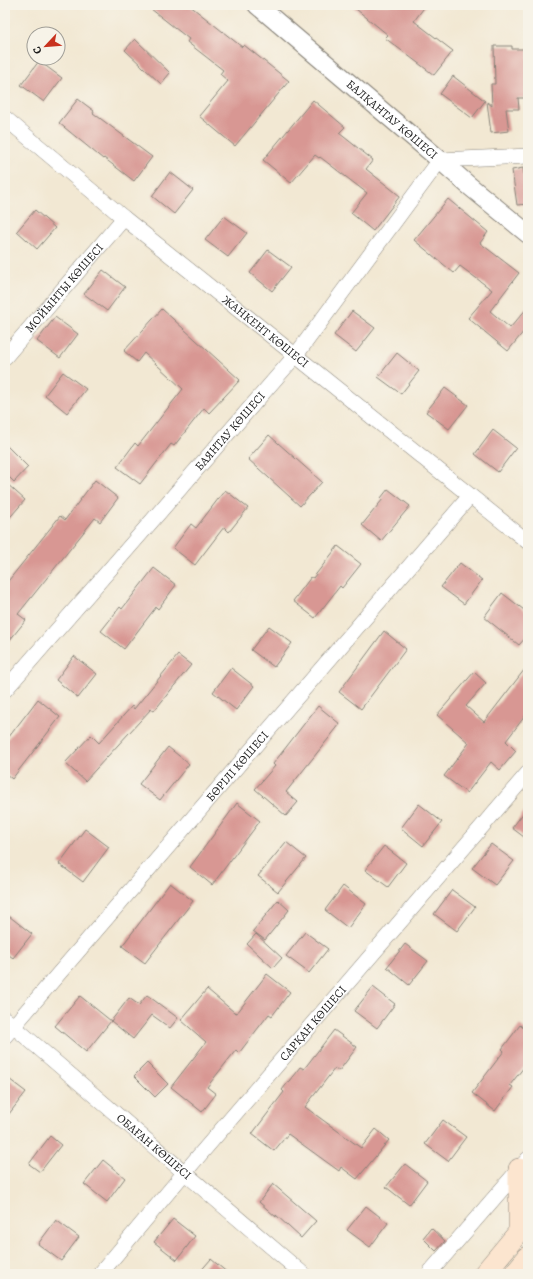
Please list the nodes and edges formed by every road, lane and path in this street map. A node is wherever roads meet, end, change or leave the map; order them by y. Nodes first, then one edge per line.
1 (257, 5) edge
2 (5, 118) edge
3 (528, 156) edge
4 (440, 160) junction
5 (124, 218) junction
6 (528, 234) edge
7 (296, 355) junction
8 (5, 357) edge
9 (470, 496) junction
10 (528, 542) edge
11 (5, 690) edge
12 (528, 773) edge
13 (8, 1027) edge
14 (524, 1164) edge
15 (185, 1172) junction
16 (524, 1226) edge
17 (528, 1257) edge
18 (431, 1271) dead end
19 (100, 1274) edge
20 (303, 1274) edge
21 (484, 1274) edge
22 (514, 1274) edge

1 - 4 street, БАЛҚАНТАУ КӨШЕСІ
2 - 5 street, ЖАНКЕНТ КӨШЕСІ
3 - 4 street
4 - 6 street, БАЛҚАНТАУ КӨШЕСІ
4 - 7 street, БАЯНТАУ КӨШЕСІ
5 - 7 street, ЖАНКЕНТ КӨШЕСІ
5 - 8 street, МОЙЫНТЫ КӨШЕСІ
7 - 9 street, ЖАНКЕНТ КӨШЕСІ
7 - 11 street, БАЯНТАУ КӨШЕСІ
9 - 10 street, ЖАНКЕНТ КӨШЕСІ
9 - 13 street, БӨРІЛІ КӨШЕСІ
12 - 15 street, САРҚАН КӨШЕСІ
13 - 15 street, ОБАҒАН КӨШЕСІ
14 - 16 main road
14 - 18 street
15 - 19 street, САРҚАН КӨШЕСІ
15 - 20 street, ОБАҒАН КӨШЕСІ
16 - 21 main road
17 - 22 main road

